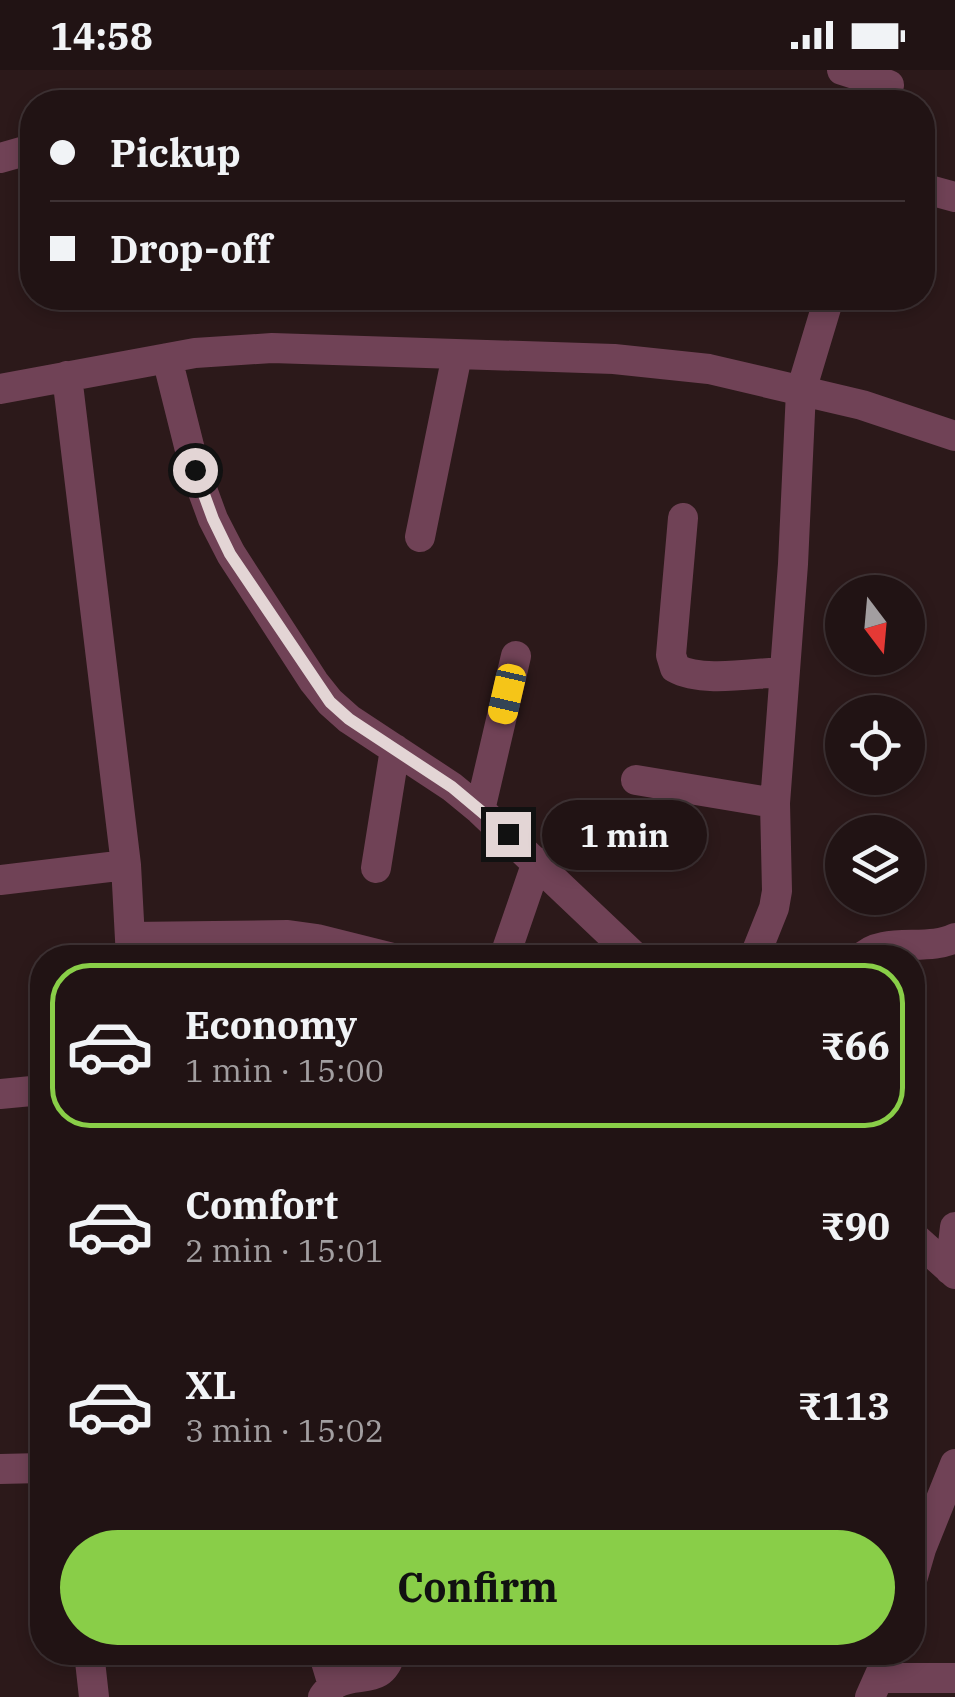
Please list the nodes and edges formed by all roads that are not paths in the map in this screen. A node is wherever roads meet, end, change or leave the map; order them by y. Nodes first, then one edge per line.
1 (842, 70) edge
2 (890, 86) edge
3 (825, 310) edge
4 (458, 355) junction
5 (167, 358) junction
6 (66, 376) junction
7 (1, 383) edge
8 (801, 390) junction
9 (955, 436) edge
10 (683, 518) dead end
11 (420, 537) dead end
12 (516, 656) dead end
13 (784, 672) junction
14 (395, 749) junction
15 (636, 780) dead end
16 (775, 803) junction
17 (480, 810) junction
18 (537, 862) junction
19 (126, 864) junction
20 (376, 868) dead end
21 (0, 880) edge
22 (955, 938) edge
23 (130, 945) edge
24 (156, 945) edge
25 (333, 945) edge
26 (508, 945) edge
27 (623, 945) edge
28 (759, 945) edge
29 (922, 945) edge
30 (30, 1091) edge
31 (0, 1094) edge
32 (955, 1226) edge
33 (925, 1246) edge
34 (952, 1272) edge
35 (955, 1464) edge
36 (30, 1468) edge
37 (0, 1469) edge
38 (925, 1540) edge
39 (90, 1665) edge
40 (324, 1665) edge
41 (386, 1665) edge
42 (880, 1676) edge
43 (955, 1678) edge
44 (328, 1691) edge
45 (94, 1697) edge

1 - 2 street
3 - 8 street
4 - 5 street
4 - 8 street
4 - 11 street
5 - 6 street
5 - 14 street
6 - 7 street
6 - 19 street
8 - 9 street
8 - 13 street
10 - 13 street
12 - 17 street
13 - 16 street
14 - 17 street
14 - 20 street
15 - 16 street
16 - 28 street
17 - 18 street
18 - 26 street
18 - 27 street
19 - 21 street
19 - 23 street
22 - 29 street
24 - 25 street
30 - 31 street
32 - 34 street
33 - 34 street
35 - 38 street
36 - 37 street
39 - 45 street
40 - 44 street
41 - 44 street
42 - 43 street

